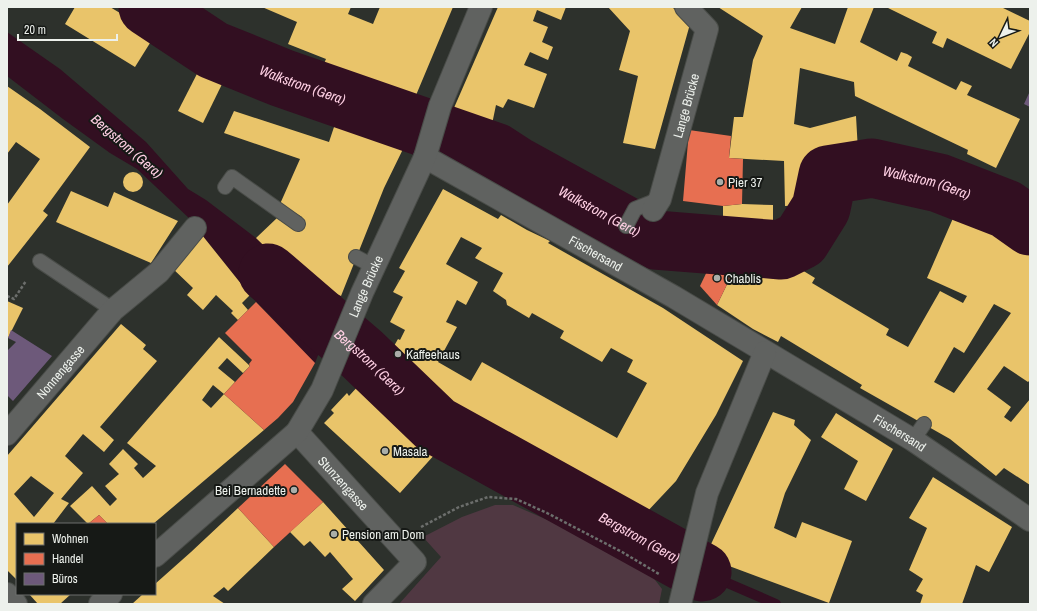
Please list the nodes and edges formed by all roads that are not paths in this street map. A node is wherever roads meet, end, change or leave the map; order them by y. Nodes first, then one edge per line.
1 (481, 7) edge
2 (686, 7) edge
3 (427, 151) junction
4 (224, 187) dead end
5 (656, 204) joint
6 (298, 224) dead end
7 (626, 226) dead end
8 (195, 228) dead end
9 (40, 261) dead end
10 (113, 310) junction
11 (765, 352) junction
12 (297, 432) junction
13 (7, 434) edge
14 (1030, 520) edge
15 (156, 555) edge
16 (7, 594) edge
17 (110, 595) edge
18 (682, 597) edge
19 (16, 604) edge
20 (100, 604) edge
21 (374, 604) edge

1 - 3 street, Lange Brücke
2 - 5 street, Lange Brücke
3 - 11 street, Fischersand
3 - 12 street, Lange Brücke
4 - 6 lane
5 - 7 lane
8 - 10 street, Nonnengasse
9 - 10 lane
10 - 13 street, Nonnengasse
11 - 14 street, Fischersand
11 - 18 street
12 - 15 street, Lange Brücke
12 - 21 street, Stunzengasse
16 - 19 street
17 - 20 street

